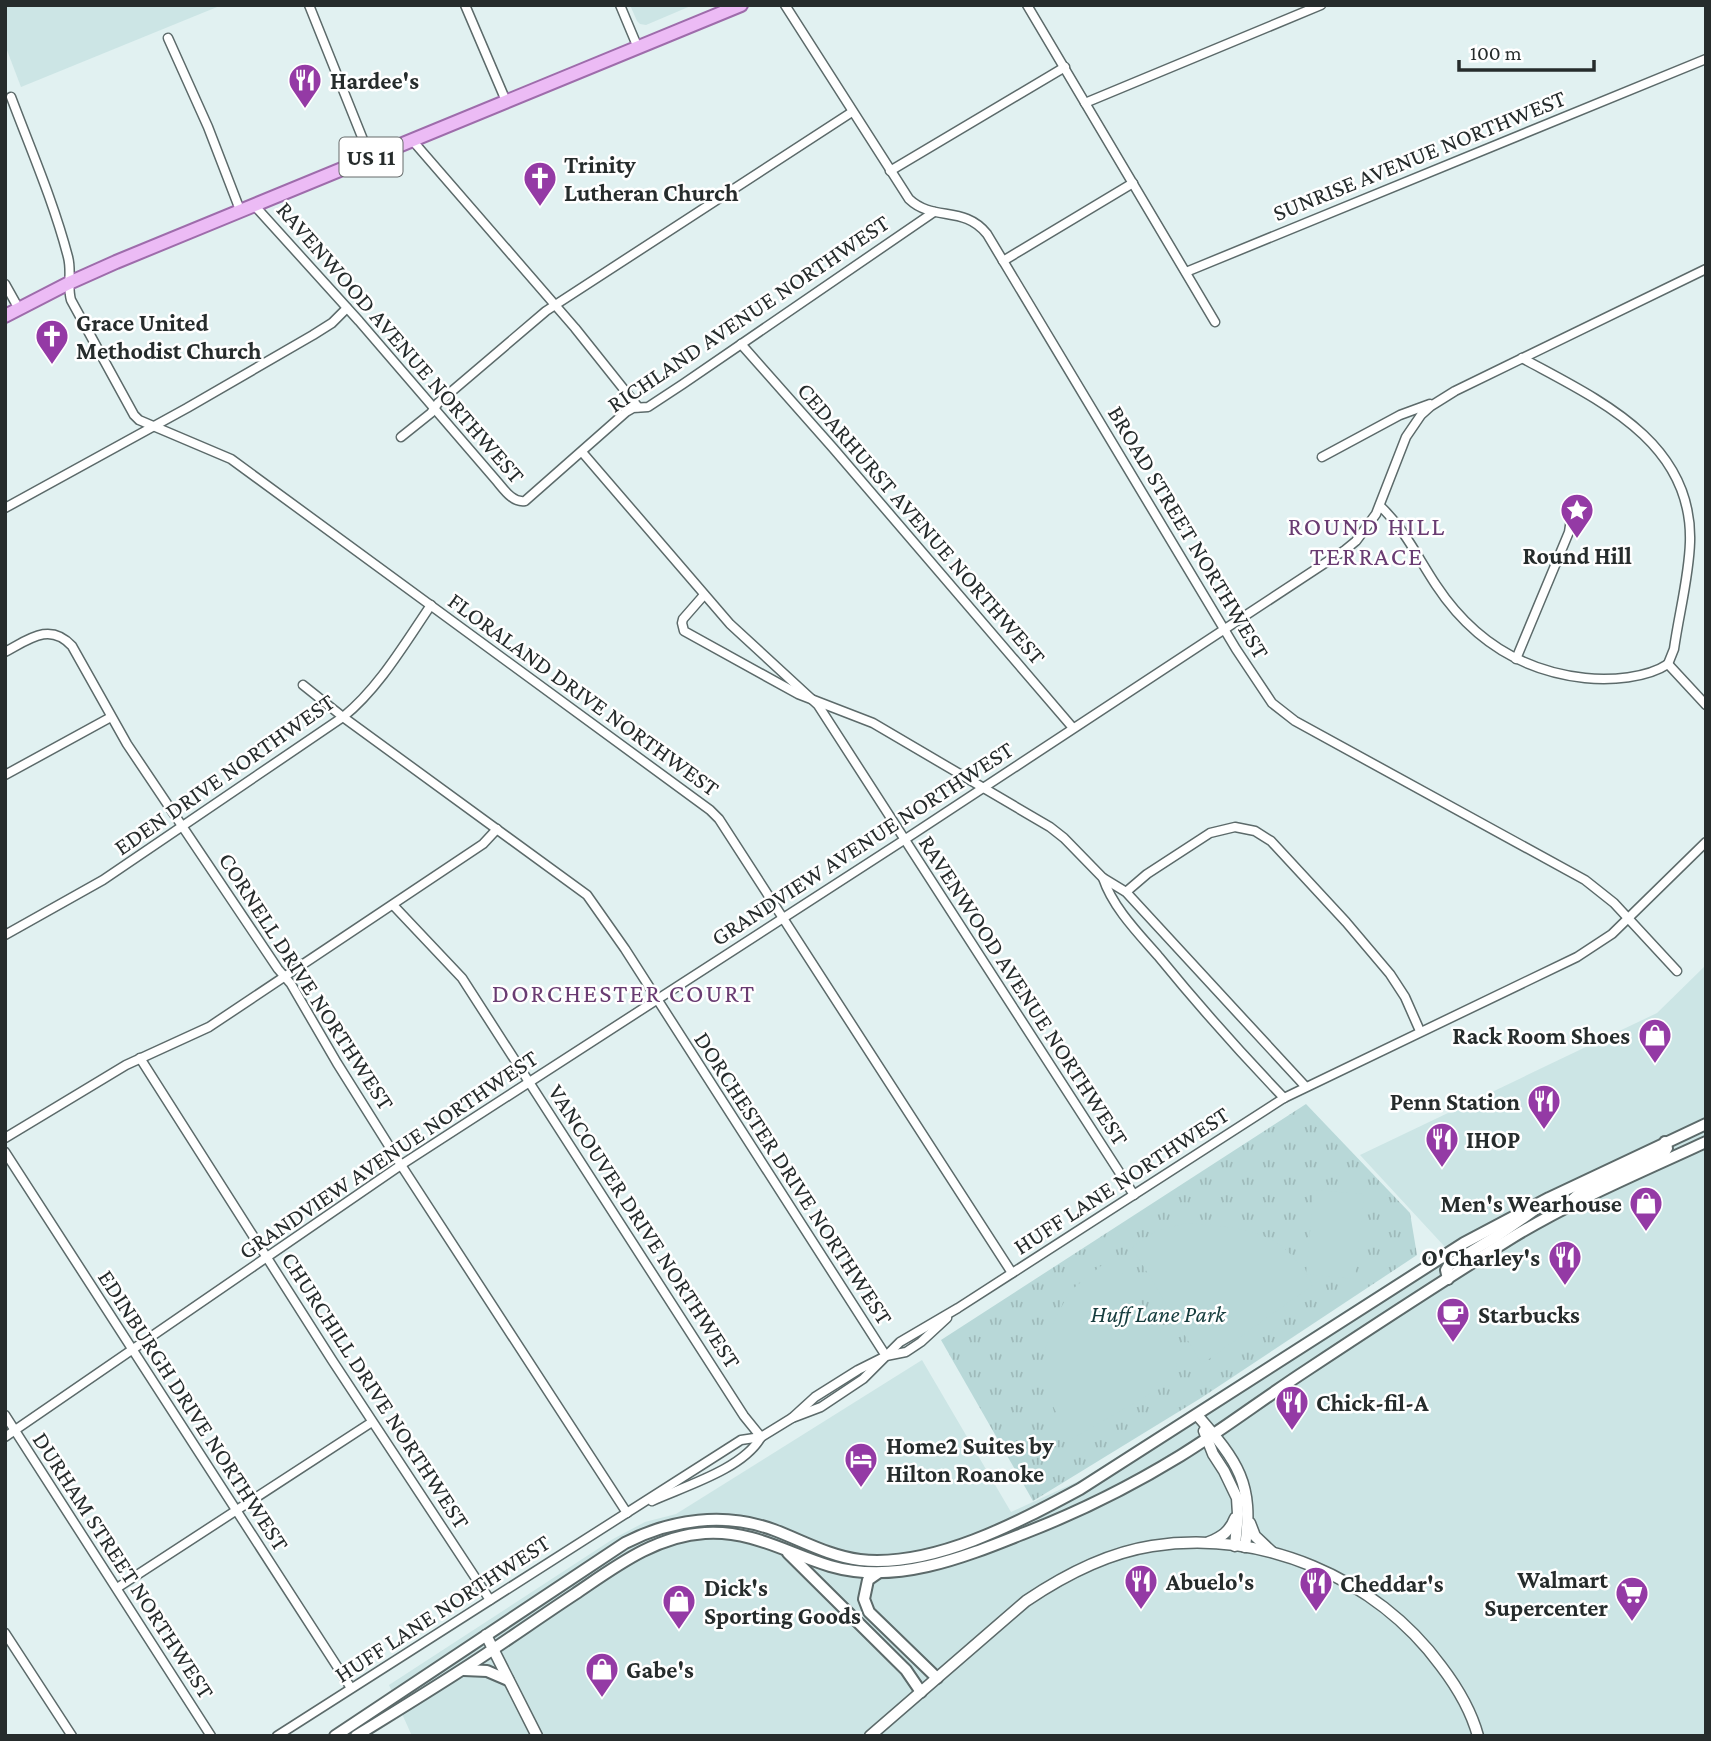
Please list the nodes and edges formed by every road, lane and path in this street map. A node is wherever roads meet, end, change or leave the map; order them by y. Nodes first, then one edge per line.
1 (309, 5) edge
2 (465, 5) edge
3 (620, 5) edge
4 (741, 5) edge
5 (785, 5) edge
6 (1027, 5) edge
7 (1321, 5) edge
8 (168, 38) dead end
9 (638, 48) junction
10 (1706, 59) edge
11 (1065, 67) junction
12 (11, 97) dead end
13 (506, 101) junction
14 (1085, 103) junction
15 (852, 112) junction
16 (412, 140) junction
17 (370, 157) junction
18 (890, 171) junction
19 (1133, 183) junction
20 (254, 205) junction
21 (240, 211) junction
22 (934, 212) junction
23 (1003, 261) junction
24 (1706, 269) edge
25 (1186, 272) junction
26 (69, 283) junction
27 (5, 284) edge
28 (555, 305) junction
29 (347, 308) junction
30 (19, 309) junction
31 (5, 316) edge
32 (1215, 322) dead end
33 (741, 344) junction
34 (1522, 358) junction
35 (1436, 402) junction
36 (638, 407) junction
37 (435, 408) junction
38 (153, 426) junction
39 (401, 437) dead end
40 (582, 452) junction
41 (1322, 457) dead end
42 (521, 502) joint
43 (1380, 506) junction
44 (5, 508) edge
45 (1572, 519) dead end
46 (704, 595) junction
47 (431, 605) junction
48 (1224, 629) junction
49 (5, 652) edge
50 (1516, 659) junction
51 (1668, 664) junction
52 (303, 685) dead end
53 (813, 700) junction
54 (1706, 705) edge
55 (111, 717) junction
56 (343, 717) junction
57 (1073, 728) junction
58 (5, 775) edge
59 (984, 787) junction
60 (184, 826) junction
61 (497, 829) junction
62 (904, 840) junction
63 (1706, 842) edge
64 (1103, 878) junction
65 (1126, 892) junction
66 (393, 905) junction
67 (783, 917) junction
68 (1628, 918) junction
69 (5, 935) edge
70 (1677, 971) dead end
71 (286, 977) junction
72 (657, 1000) junction
73 (1420, 1031) junction
74 (140, 1058) junction
75 (529, 1082) junction
76 (1305, 1086) junction
77 (1284, 1098) junction
78 (1706, 1124) edge
79 (5, 1138) edge
80 (1665, 1142) junction
81 (1706, 1142) edge
82 (5, 1153) edge
83 (401, 1164) junction
84 (1134, 1195) junction
85 (1549, 1198) junction
86 (1567, 1208) junction
87 (268, 1258) junction
88 (1012, 1272) junction
89 (1448, 1279) junction
90 (132, 1348) junction
91 (886, 1356) junction
92 (5, 1415) edge
93 (1198, 1415) junction
94 (372, 1422) junction
95 (15, 1431) junction
96 (1210, 1436) junction
97 (5, 1437) edge
98 (761, 1437) junction
99 (1069, 1495) junction
100 (1237, 1503) junction
101 (236, 1509) junction
102 (627, 1513) junction
103 (1248, 1515) junction
104 (1205, 1543) junction
105 (996, 1544) junction
106 (781, 1546) junction
107 (1240, 1547) junction
108 (1272, 1553) junction
109 (877, 1573) junction
110 (117, 1588) junction
111 (490, 1600) junction
112 (5, 1633) edge
113 (486, 1635) junction
114 (493, 1649) junction
115 (461, 1671) junction
116 (937, 1678) junction
117 (508, 1680) junction
118 (351, 1688) junction
119 (921, 1692) junction
120 (72, 1736) edge
121 (211, 1736) edge
122 (277, 1736) edge
123 (335, 1736) edge
124 (356, 1736) edge
125 (537, 1736) edge
126 (870, 1736) edge
127 (1478, 1736) edge

1 - 17 street
2 - 13 street
3 - 9 street
4 - 9 main road, US 11
5 - 15 street, BROAD STREET NORTHWEST
6 - 11 street
7 - 14 street
8 - 21 street
9 - 13 main road, US 11
10 - 25 street, SUNRISE AVENUE NORTHWEST
11 - 14 street
11 - 18 street
12 - 26 street, FLORALAND DRIVE NORTHWEST
13 - 16 main road, US 11
14 - 19 street
15 - 18 street, BROAD STREET NORTHWEST
15 - 28 street
16 - 17 main road, US 11
16 - 28 street
17 - 20 main road, US 11
18 - 22 street, BROAD STREET NORTHWEST
19 - 23 street
19 - 25 street
20 - 21 main road, US 11
20 - 29 street, RAVENWOOD AVENUE NORTHWEST
21 - 26 main road, US 11
22 - 23 street, BROAD STREET NORTHWEST
22 - 33 street, RICHLAND AVENUE NORTHWEST
23 - 48 street, BROAD STREET NORTHWEST
24 - 34 street, GRANDVIEW AVENUE NORTHWEST
25 - 32 street
26 - 30 main road, US 11
26 - 38 street, FLORALAND DRIVE NORTHWEST
27 - 30 street
28 - 36 street
28 - 37 street
29 - 37 street, RAVENWOOD AVENUE NORTHWEST
29 - 38 street
30 - 31 main road, US 11
33 - 36 street, RICHLAND AVENUE NORTHWEST
33 - 57 street, CEDARHURST AVENUE NORTHWEST
34 - 35 street, GRANDVIEW AVENUE NORTHWEST
34 - 51 street
35 - 41 street
35 - 43 street, GRANDVIEW AVENUE NORTHWEST
36 - 40 street, RICHLAND AVENUE NORTHWEST
37 - 39 street
37 - 42 street, RAVENWOOD AVENUE NORTHWEST
38 - 44 street
38 - 47 street, FLORALAND DRIVE NORTHWEST
40 - 42 street, RICHLAND AVENUE NORTHWEST
40 - 46 street
43 - 48 street, GRANDVIEW AVENUE NORTHWEST
43 - 50 street
45 - 50 street
46 - 53 street
46 - 53 street
47 - 56 street, EDEN DRIVE NORTHWEST
47 - 67 street, FLORALAND DRIVE NORTHWEST
48 - 57 street, GRANDVIEW AVENUE NORTHWEST
48 - 68 street, BROAD STREET NORTHWEST
49 - 55 street, CORNELL DRIVE NORTHWEST
50 - 51 street
51 - 54 street
52 - 56 street, DORCHESTER DRIVE NORTHWEST
53 - 59 street
53 - 62 street, RAVENWOOD AVENUE NORTHWEST
55 - 58 street
55 - 60 street, CORNELL DRIVE NORTHWEST
56 - 60 street, EDEN DRIVE NORTHWEST
56 - 61 street, DORCHESTER DRIVE NORTHWEST
57 - 59 street, GRANDVIEW AVENUE NORTHWEST
59 - 62 street, GRANDVIEW AVENUE NORTHWEST
59 - 64 street
60 - 69 street, EDEN DRIVE NORTHWEST
60 - 71 street, CORNELL DRIVE NORTHWEST
61 - 66 street
61 - 72 street, DORCHESTER DRIVE NORTHWEST
62 - 67 street, GRANDVIEW AVENUE NORTHWEST
62 - 84 street, RAVENWOOD AVENUE NORTHWEST
63 - 68 street, HUFF LANE NORTHWEST
64 - 65 street
64 - 77 street
65 - 73 street
65 - 76 street
66 - 71 street
66 - 75 street, VANCOUVER DRIVE NORTHWEST
67 - 72 street, GRANDVIEW AVENUE NORTHWEST
67 - 88 street, FLORALAND DRIVE NORTHWEST
68 - 70 street, BROAD STREET NORTHWEST
68 - 73 street, HUFF LANE NORTHWEST
71 - 74 street
71 - 83 street, CORNELL DRIVE NORTHWEST
72 - 75 street, GRANDVIEW AVENUE NORTHWEST
72 - 91 street, DORCHESTER DRIVE NORTHWEST
73 - 76 street, HUFF LANE NORTHWEST
74 - 79 street
74 - 87 street, CHURCHILL DRIVE NORTHWEST
75 - 83 street, GRANDVIEW AVENUE NORTHWEST
75 - 98 street, VANCOUVER DRIVE NORTHWEST
76 - 77 street, HUFF LANE NORTHWEST
77 - 84 street, HUFF LANE NORTHWEST
78 - 80 main road
80 - 85 main road
80 - 86 main road
81 - 86 main road
82 - 90 street, EDINBURGH DRIVE NORTHWEST
83 - 87 street, GRANDVIEW AVENUE NORTHWEST
83 - 102 street, CORNELL DRIVE NORTHWEST
84 - 88 street, HUFF LANE NORTHWEST
85 - 89 main road
85 - 93 main road
86 - 89 main road
87 - 90 street, GRANDVIEW AVENUE NORTHWEST
87 - 94 street, CHURCHILL DRIVE NORTHWEST
88 - 91 street, HUFF LANE NORTHWEST
89 - 96 main road
90 - 95 street, GRANDVIEW AVENUE NORTHWEST
90 - 101 street, EDINBURGH DRIVE NORTHWEST
91 - 98 street, HUFF LANE NORTHWEST
92 - 95 street, DURHAM STREET NORTHWEST
93 - 96 street
93 - 99 main road
94 - 101 street
94 - 111 street, CHURCHILL DRIVE NORTHWEST
95 - 97 street, GRANDVIEW AVENUE NORTHWEST
95 - 110 street, DURHAM STREET NORTHWEST
96 - 100 street
96 - 103 street
96 - 105 main road
98 - 102 street, HUFF LANE NORTHWEST
98 - 102 street, HUFF LANE NORTHWEST
99 - 105 main road
99 - 113 main road
100 - 104 street
100 - 107 street
101 - 110 street
101 - 118 street, EDINBURGH DRIVE NORTHWEST
102 - 111 street, HUFF LANE NORTHWEST
103 - 107 street
103 - 108 street
104 - 107 street
104 - 116 street
105 - 109 main road
106 - 109 main road
106 - 114 main road
106 - 119 main road
107 - 108 street
108 - 127 street
109 - 116 main road
110 - 121 street, DURHAM STREET NORTHWEST
111 - 118 street, HUFF LANE NORTHWEST
112 - 120 street
113 - 114 street
113 - 123 main road
114 - 115 main road
114 - 117 street
115 - 117 main road
115 - 124 main road
116 - 119 street
117 - 125 street
118 - 122 street, HUFF LANE NORTHWEST
119 - 126 street

